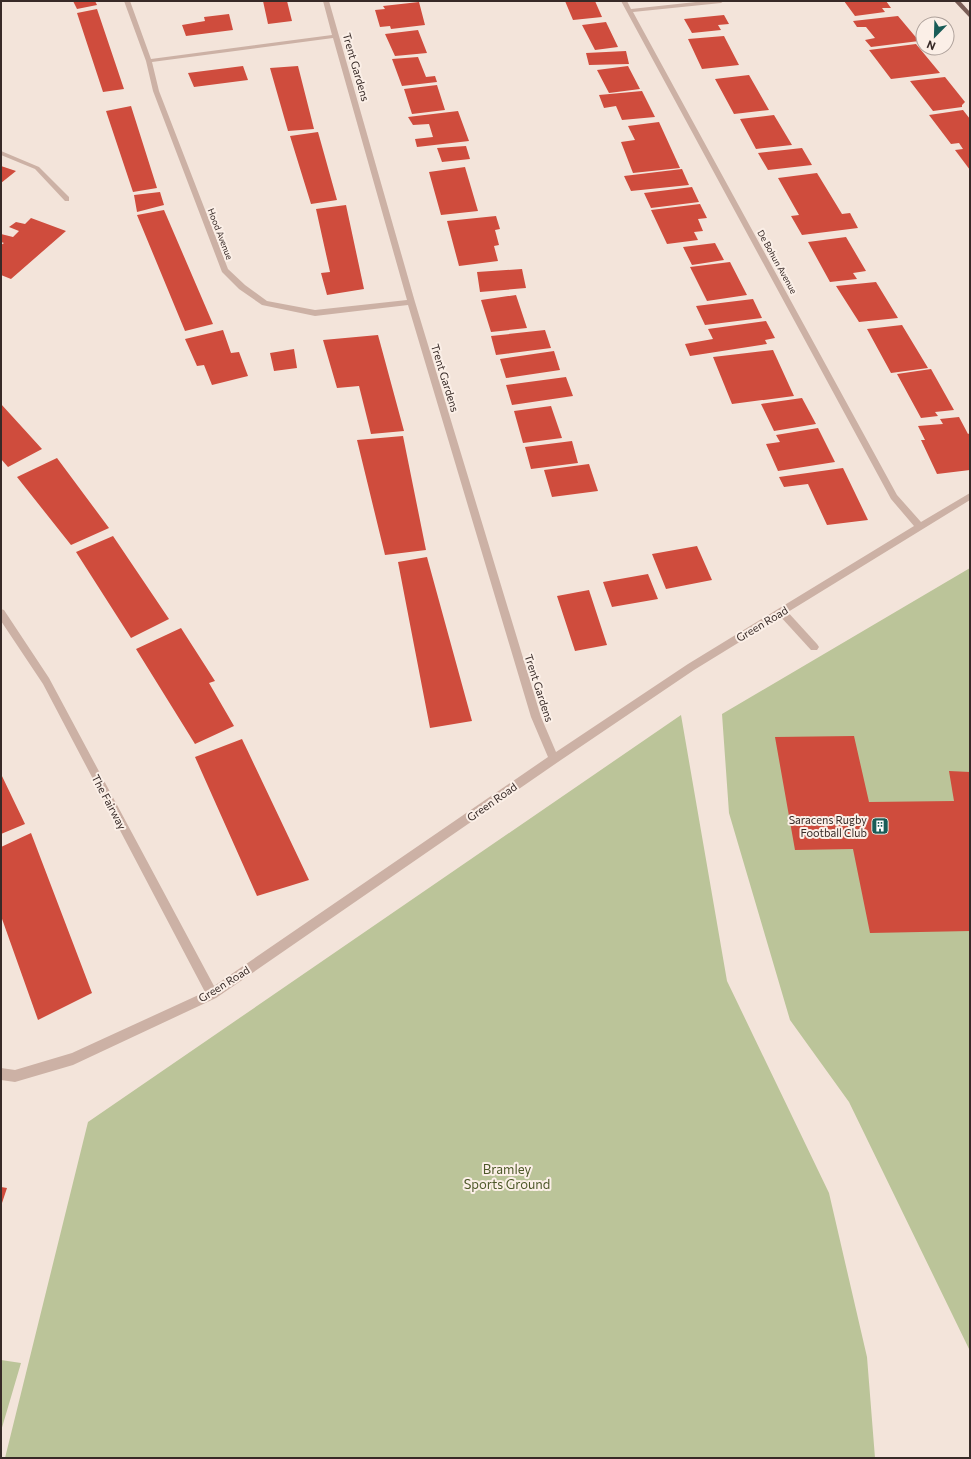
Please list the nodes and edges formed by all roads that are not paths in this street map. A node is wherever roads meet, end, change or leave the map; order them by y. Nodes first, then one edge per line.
1 (126, 1) edge
2 (326, 1) edge
3 (624, 1) edge
4 (721, 1) edge
5 (957, 1) edge
6 (630, 11) junction
7 (970, 16) edge
8 (335, 36) junction
9 (150, 61) junction
10 (1, 153) edge
11 (67, 199) dead end
12 (411, 302) junction
13 (970, 496) edge
14 (920, 527) junction
15 (782, 612) junction
16 (1, 613) edge
17 (814, 647) dead end
18 (554, 759) junction
19 (212, 994) junction
20 (1, 1074) edge

1 - 9 street, Hood Avenue
2 - 8 street, Trent Gardens
3 - 6 street, De Bohun Avenue
4 - 6 street
5 - 7 main road
6 - 14 street, De Bohun Avenue
8 - 9 street
8 - 12 street, Trent Gardens
9 - 12 street, Hood Avenue
10 - 11 street
12 - 18 street, Trent Gardens
13 - 14 street, Green Road
14 - 15 street, Green Road
15 - 17 street
15 - 18 street, Green Road
16 - 19 street, The Fairway
18 - 19 street, Green Road
19 - 20 street, Green Road

